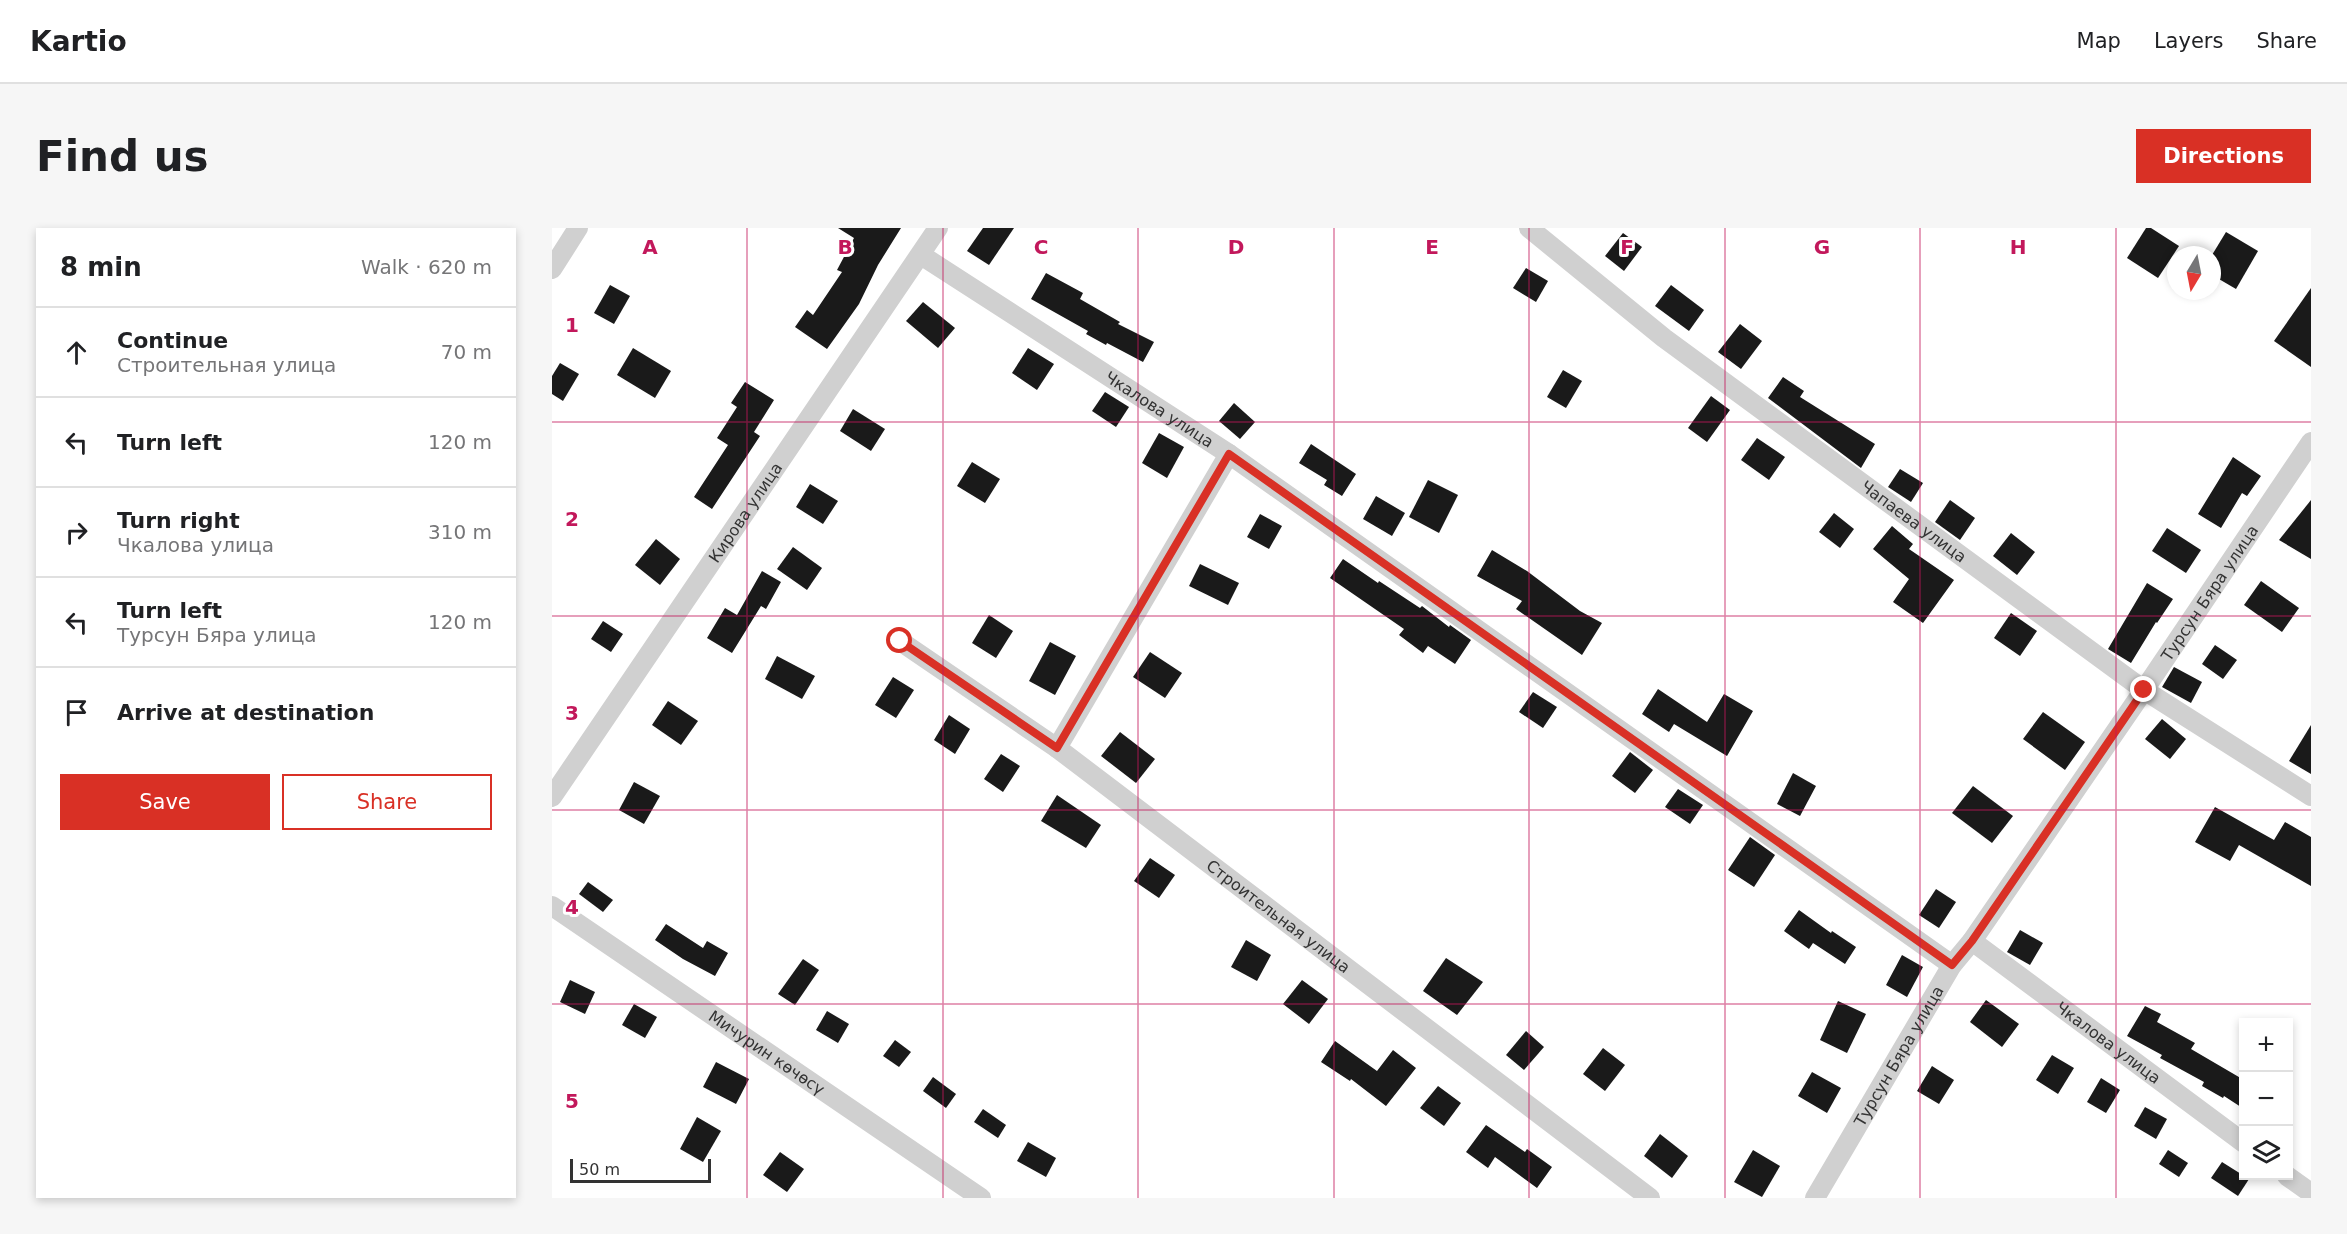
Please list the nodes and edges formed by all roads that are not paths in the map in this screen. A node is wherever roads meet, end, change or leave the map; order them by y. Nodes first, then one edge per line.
1 (578, 228) edge
2 (938, 228) edge
3 (1529, 228) edge
4 (921, 255) junction
5 (552, 269) edge
6 (2311, 442) edge
7 (1229, 454) junction
8 (900, 641) dead end
9 (2144, 690) junction
10 (1057, 748) junction
11 (2311, 796) edge
12 (552, 797) edge
13 (552, 906) edge
14 (1972, 941) junction
15 (1952, 965) junction
16 (2239, 1139) edge
17 (2293, 1180) edge
18 (2311, 1193) edge
19 (981, 1198) edge
20 (1650, 1198) edge
21 (1815, 1198) edge

1 - 5 street
2 - 4 street, Кирова улица
3 - 9 street, Чапаева улица
4 - 7 street, Чкалова улица
4 - 12 street, Кирова улица
6 - 9 street, Турсун Бяра улица
7 - 10 street
7 - 15 street, Чкалова улица
8 - 10 street, Строительная улица
9 - 11 street, Чапаева улица
9 - 14 street, Турсун Бяра улица
10 - 20 street, Строительная улица
13 - 19 street, Мичурин көчөсү
14 - 15 street, Турсун Бяра улица
14 - 16 street, Чкалова улица
15 - 21 street, Турсун Бяра улица
17 - 18 street

